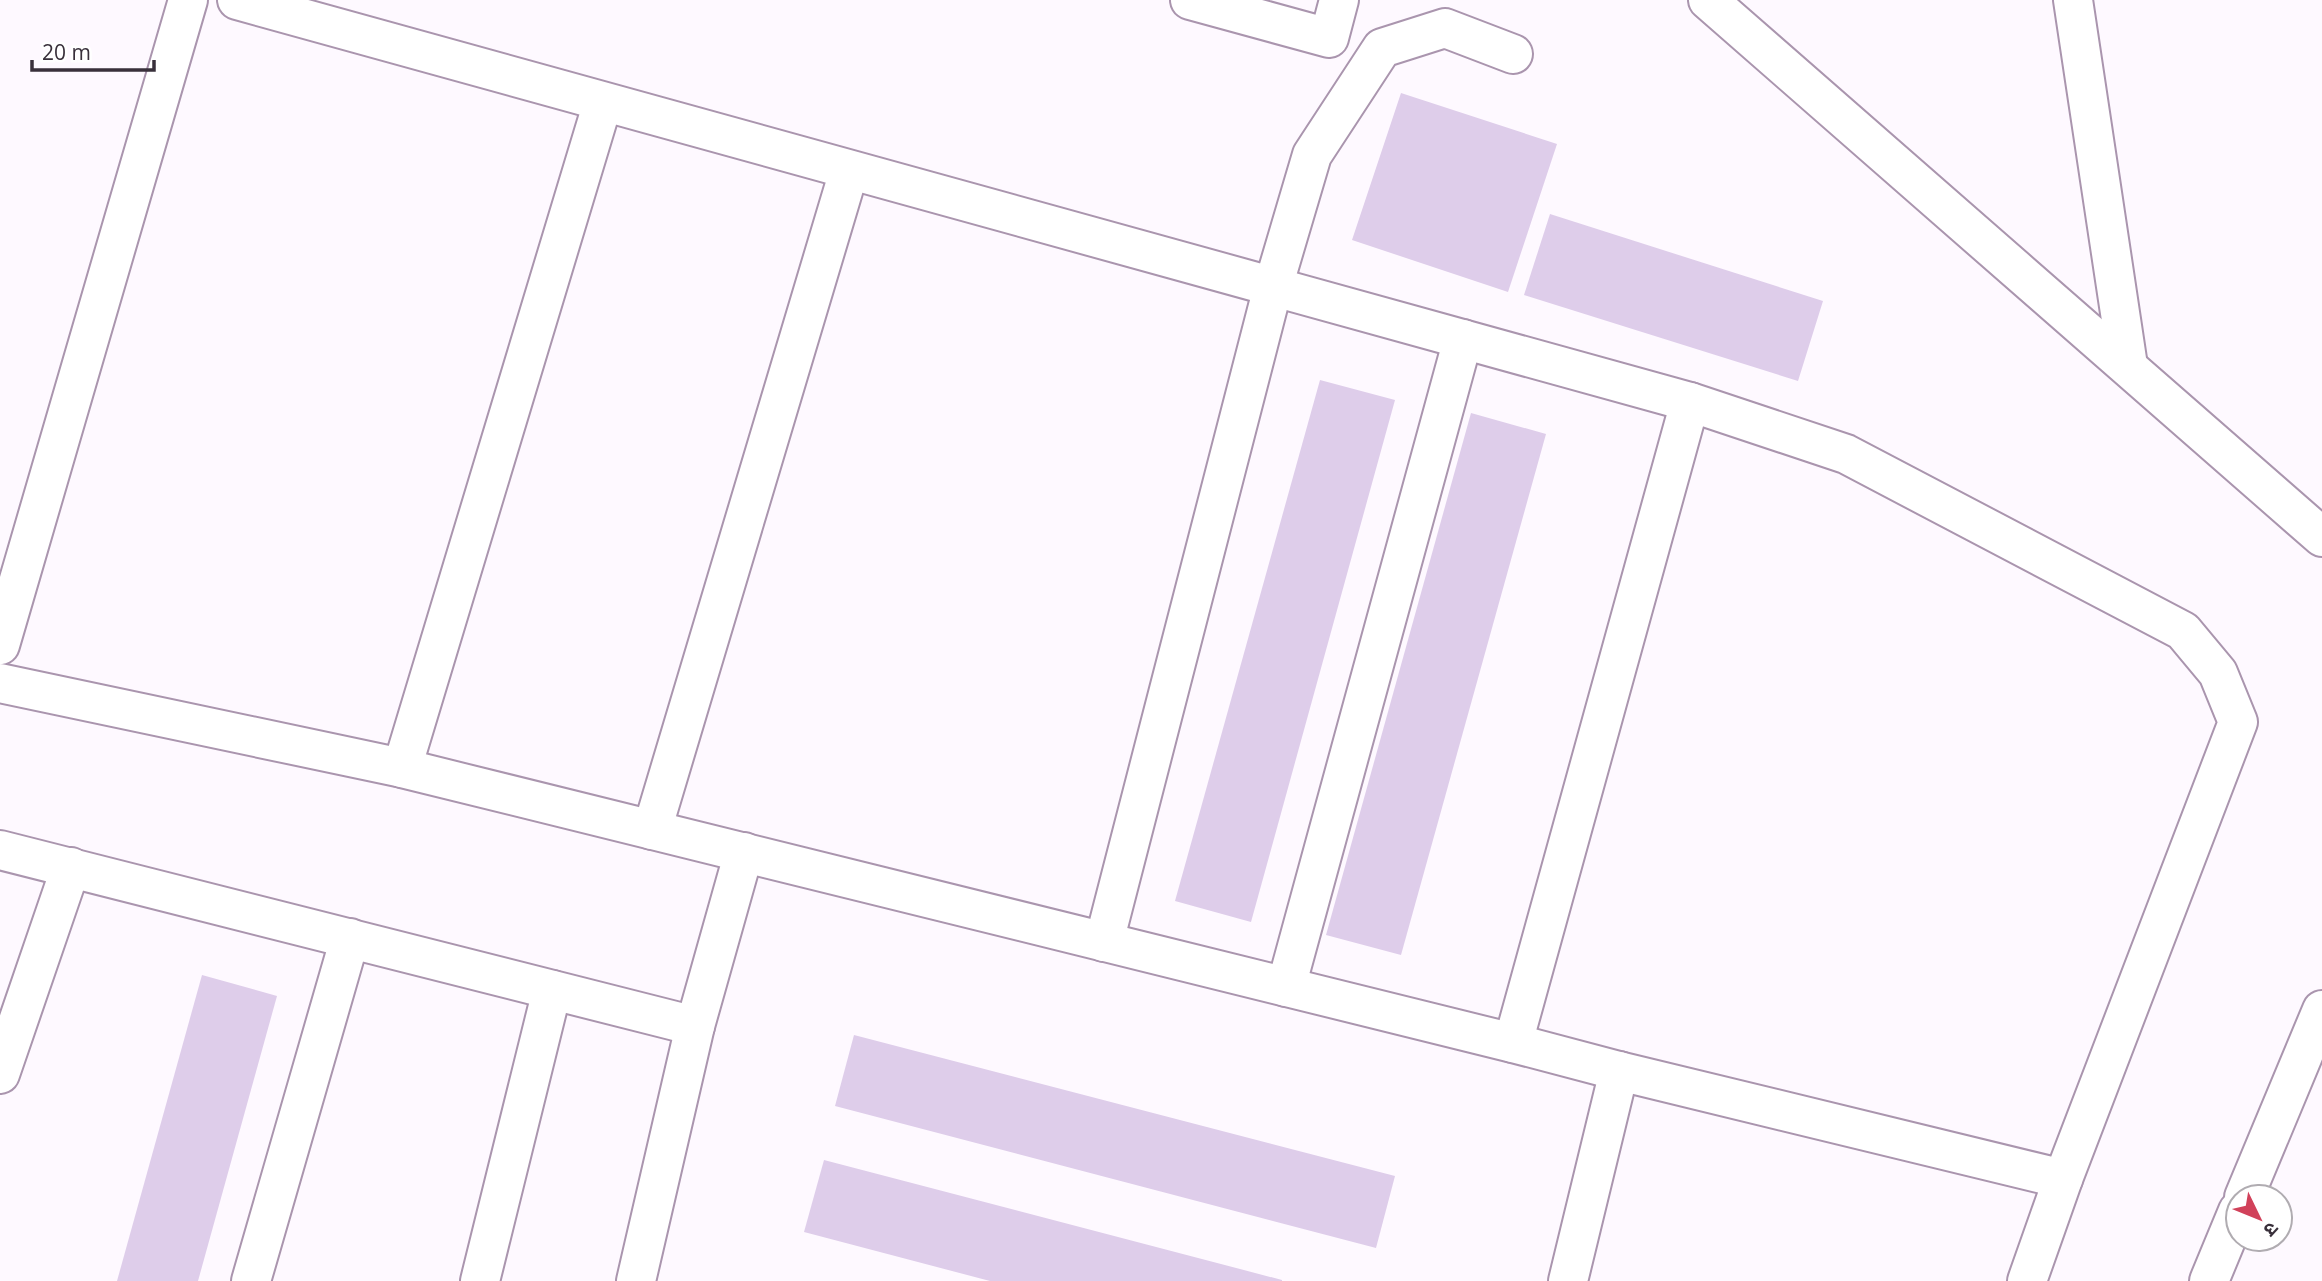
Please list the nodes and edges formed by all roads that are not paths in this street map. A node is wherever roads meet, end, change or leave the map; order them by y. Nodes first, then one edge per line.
1 (188, 0) edge
2 (237, 0) edge
3 (1190, 0) edge
4 (1339, 0) edge
5 (1708, 0) edge
6 (2083, 2) edge
7 (1513, 54) dead end
8 (603, 102) junction
9 (849, 171) junction
10 (1273, 287) junction
11 (1463, 339) junction
12 (2128, 366) junction
13 (1690, 401) junction
14 (2322, 537) edge
15 (0, 645) edge
16 (0, 683) edge
17 (402, 768) junction
18 (652, 830) junction
19 (0, 850) edge
20 (744, 852) junction
21 (71, 867) junction
22 (350, 939) junction
23 (1104, 942) junction
24 (1286, 987) junction
25 (552, 990) junction
26 (2322, 1010) edge
27 (695, 1026) junction
28 (1513, 1043) junction
29 (1619, 1071) junction
30 (0, 1074) edge
31 (2063, 1180) junction
32 (2250, 1183) edge
33 (2224, 1245) edge
34 (251, 1281) edge
35 (480, 1281) edge
36 (636, 1281) edge
37 (1569, 1281) edge
38 (2027, 1281) edge
39 (2209, 1281) edge

1 - 15 street
2 - 8 street
3 - 4 street
5 - 12 street
6 - 12 street
7 - 10 street
8 - 9 street
8 - 17 street
9 - 10 street
9 - 18 street
10 - 11 street
10 - 23 street
11 - 13 street
11 - 24 street
12 - 14 street
13 - 28 street
13 - 31 street
16 - 17 street
17 - 18 street
18 - 20 street
19 - 21 street
20 - 23 street
20 - 27 street
21 - 22 street
21 - 30 street
22 - 25 street
22 - 34 street
23 - 24 street
24 - 28 street
25 - 27 street
25 - 35 street
26 - 32 street
27 - 36 street
28 - 29 street
29 - 31 street
29 - 37 street
31 - 38 street
33 - 39 street

